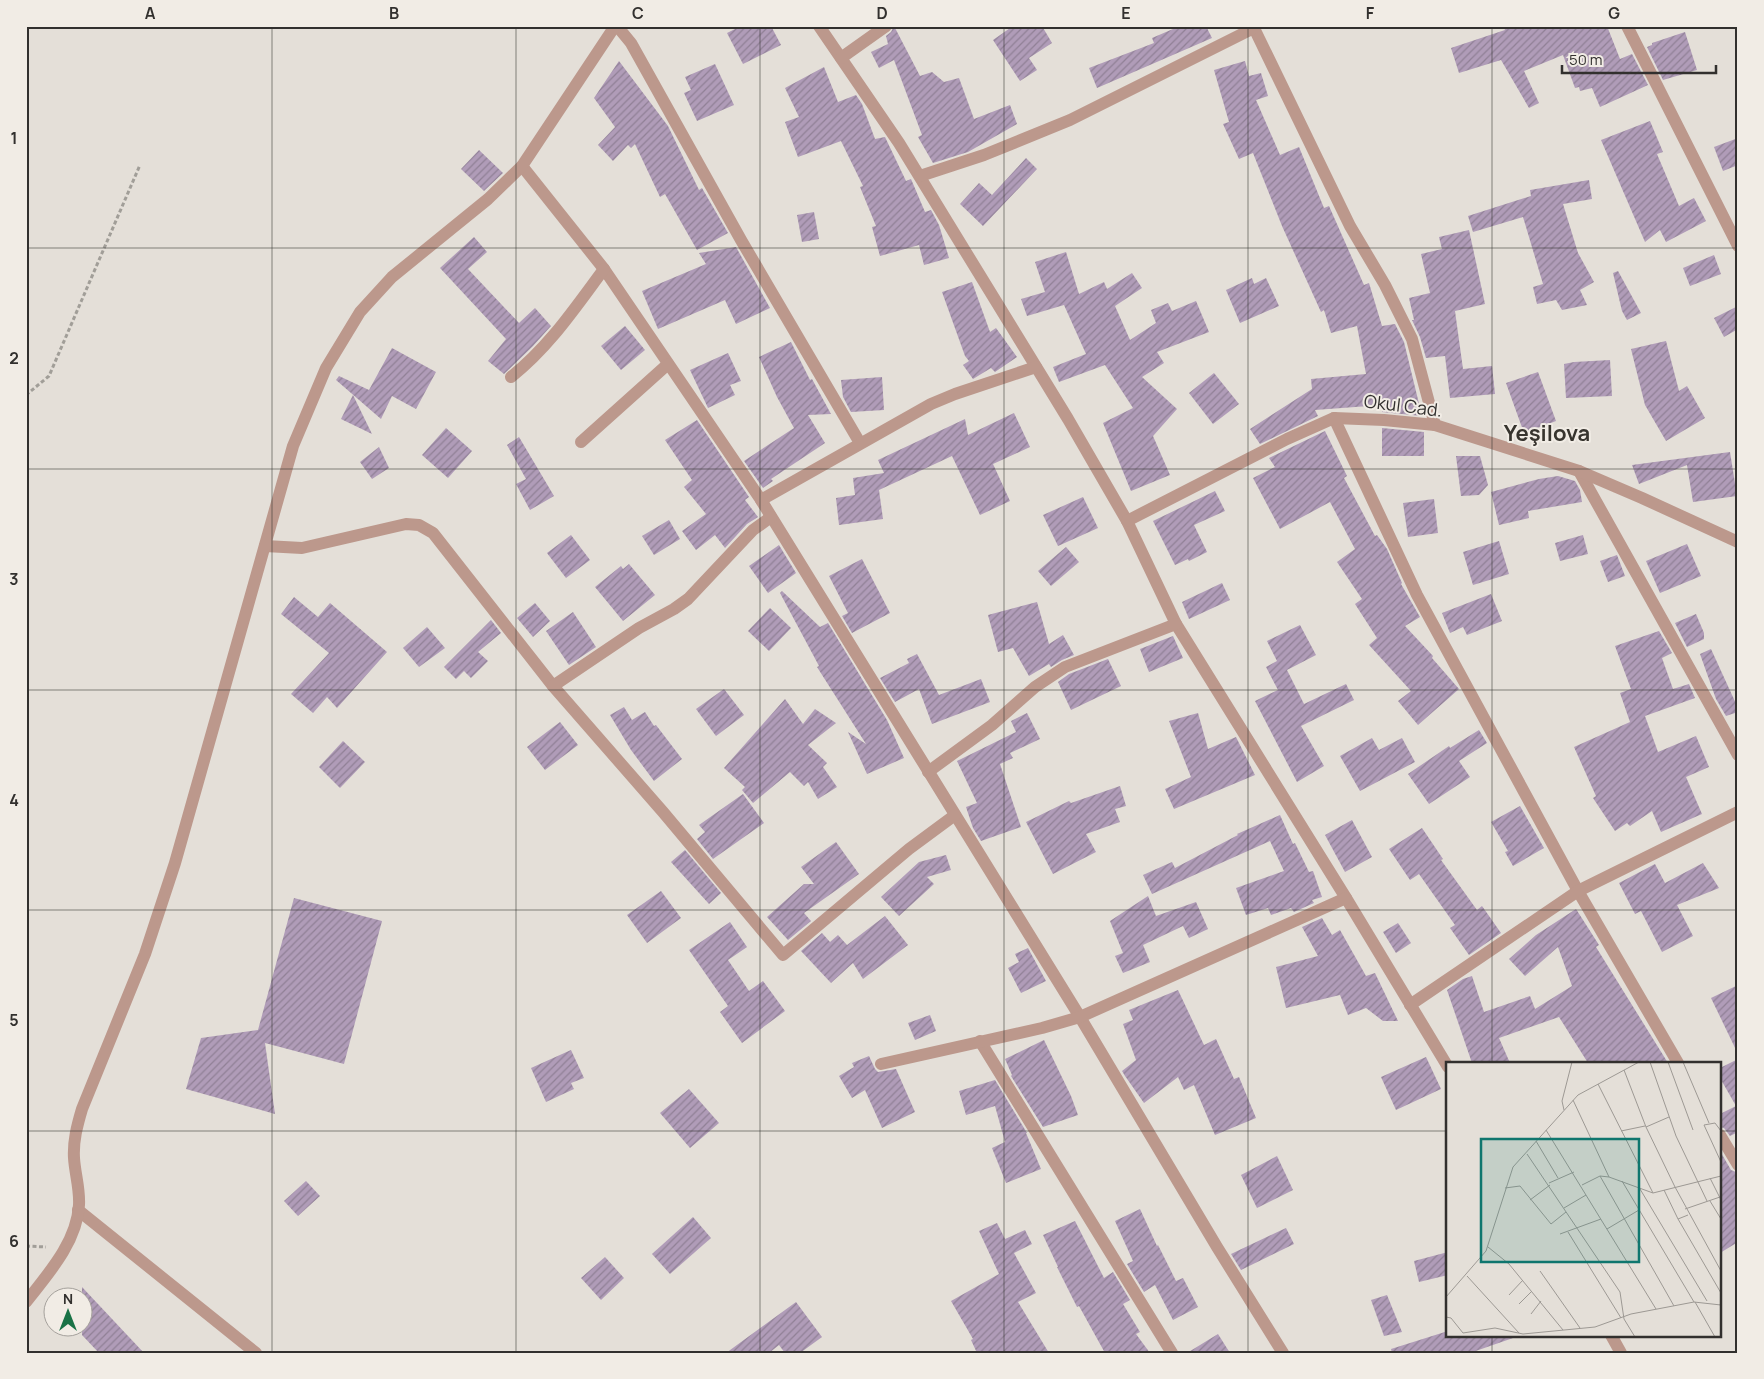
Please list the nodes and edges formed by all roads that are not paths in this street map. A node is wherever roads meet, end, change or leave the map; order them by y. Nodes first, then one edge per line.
1 (819, 26) edge
2 (886, 26) edge
3 (1627, 26) edge
4 (1253, 27) edge
5 (611, 28) edge
6 (841, 58) junction
7 (522, 166) junction
8 (920, 176) junction
9 (1738, 246) edge
10 (604, 269) junction
11 (668, 364) junction
12 (1036, 367) junction
13 (511, 377) dead end
14 (1334, 418) junction
15 (1435, 425) junction
16 (581, 442) dead end
17 (860, 443) junction
18 (1579, 471) junction
19 (761, 500) junction
20 (771, 517) junction
21 (1127, 521) junction
22 (1738, 542) edge
23 (265, 546) junction
24 (1176, 624) junction
25 (553, 686) junction
26 (1738, 755) edge
27 (928, 772) junction
28 (1738, 812) edge
29 (955, 815) junction
30 (1578, 891) junction
31 (1346, 898) junction
32 (1410, 1005) junction
33 (1080, 1017) junction
34 (980, 1041) junction
35 (1677, 1062) edge
36 (881, 1064) dead end
37 (1446, 1064) edge
38 (1722, 1138) edge
39 (1738, 1165) edge
40 (78, 1210) junction
41 (26, 1302) edge
42 (1611, 1336) edge
43 (256, 1353) edge
44 (1172, 1353) edge
45 (1283, 1353) edge
46 (1621, 1353) edge

1 - 6 street
2 - 6 street
3 - 9 street
4 - 8 street
4 - 15 street
5 - 7 street
5 - 17 street
6 - 8 street
7 - 10 street
7 - 23 street
8 - 12 street
10 - 11 street
10 - 13 street
11 - 16 street
11 - 19 street
12 - 17 street
12 - 21 street
14 - 15 street, Okul Cad.
14 - 21 street, Okul Cad.
14 - 30 street
15 - 18 street, Okul Cad.
17 - 19 street
18 - 22 street, Okul Cad.
18 - 26 street
19 - 20 street
20 - 25 street
20 - 27 street
21 - 24 street
23 - 25 street
23 - 40 street
24 - 27 street
24 - 31 street
25 - 29 street
27 - 29 street
28 - 30 street
29 - 33 street
30 - 32 street
30 - 35 street
31 - 32 street
31 - 33 street
32 - 37 street
33 - 34 street
33 - 45 street
34 - 36 street
34 - 44 street
38 - 39 street
40 - 41 street
40 - 43 street
42 - 46 street

